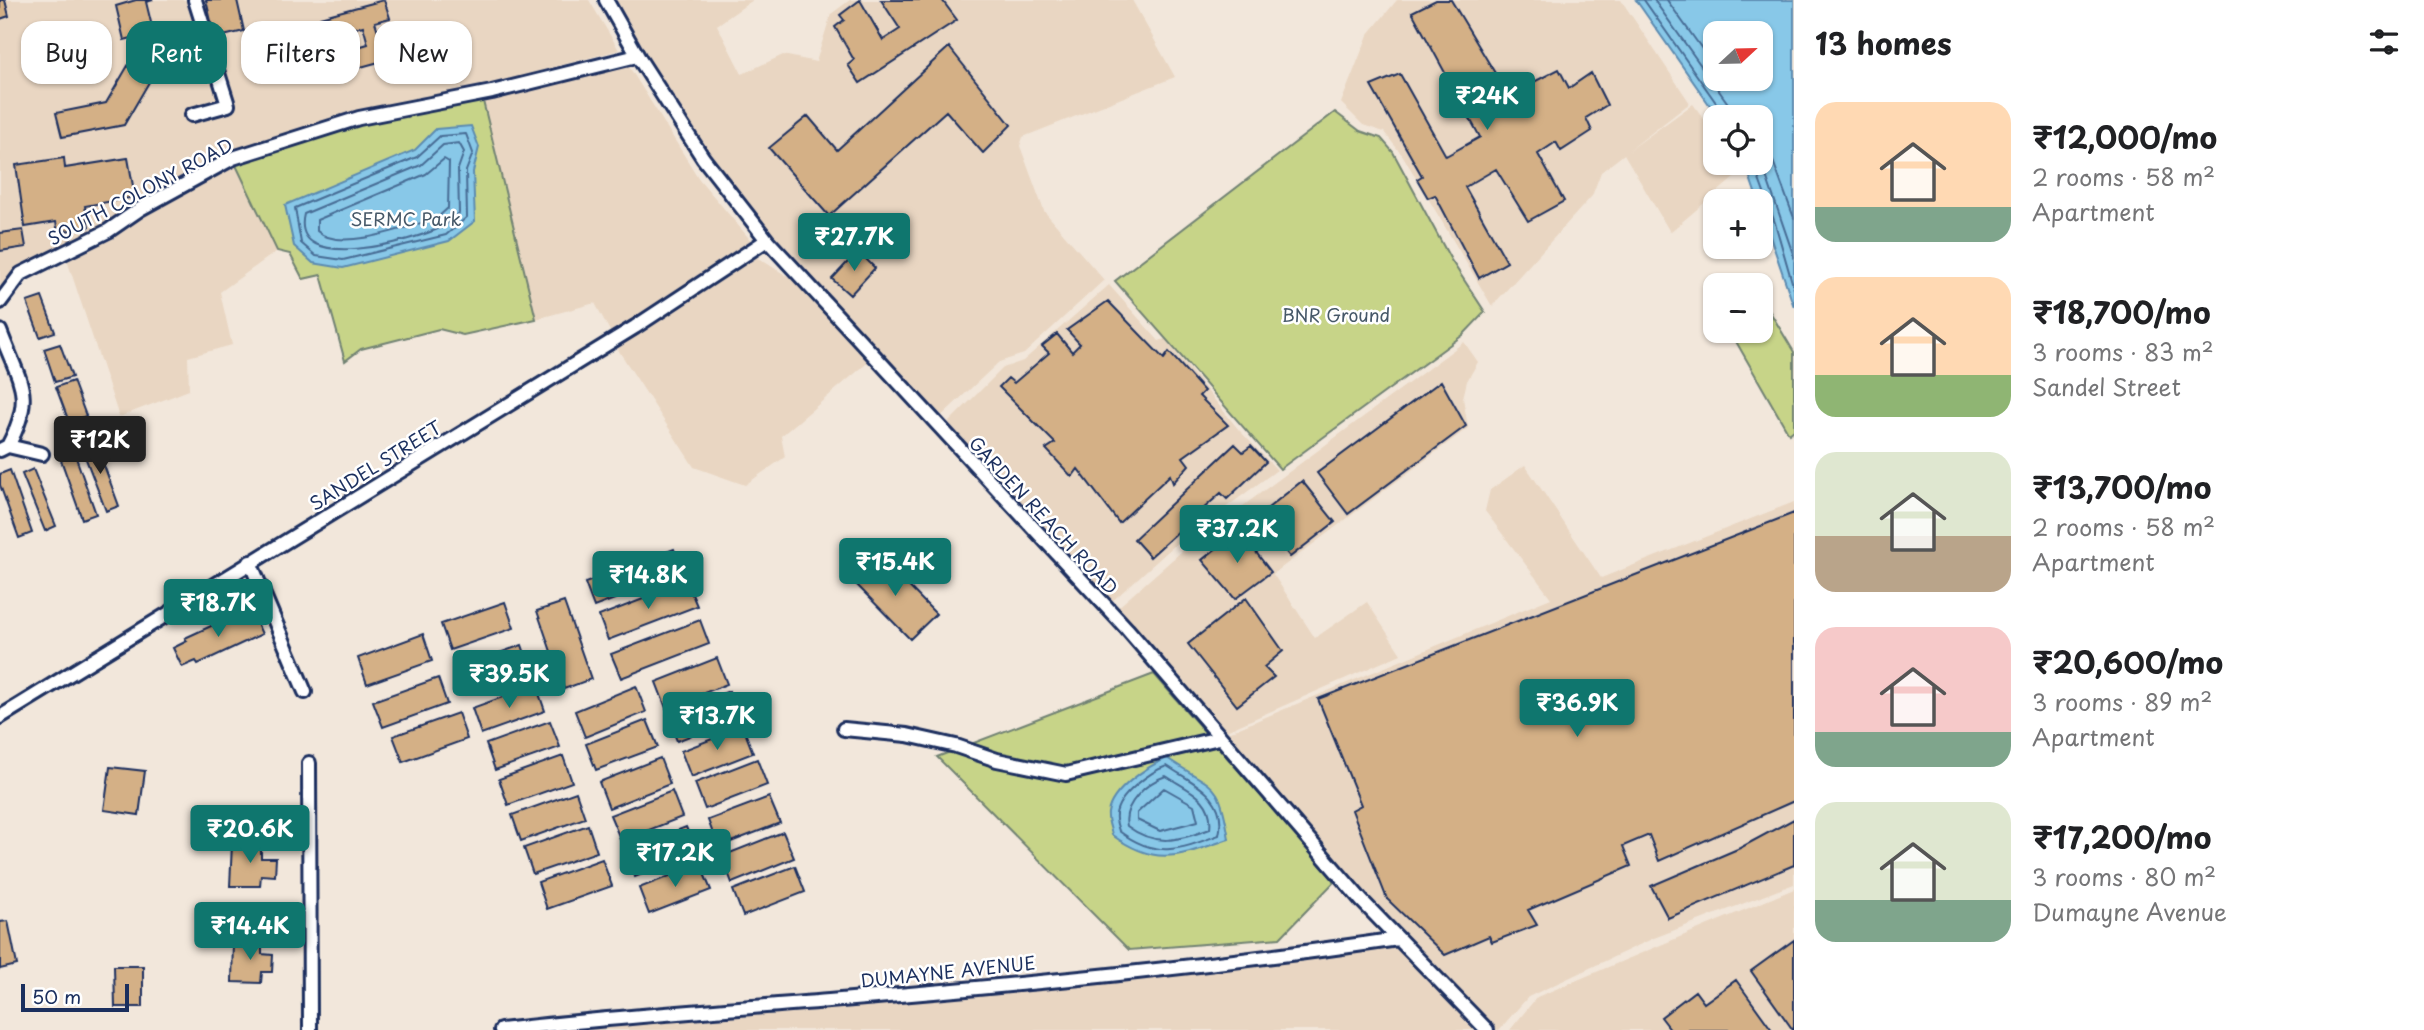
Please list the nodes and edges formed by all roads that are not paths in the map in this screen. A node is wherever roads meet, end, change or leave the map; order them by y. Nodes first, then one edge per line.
1 (195, 0) edge
2 (606, 0) edge
3 (637, 56) junction
4 (192, 115) dead end
5 (767, 240) junction
6 (0, 302) edge
7 (0, 331) edge
8 (4, 448) edge
9 (42, 454) dead end
10 (250, 562) junction
11 (305, 692) dead end
12 (0, 717) edge
13 (844, 729) dead end
14 (1219, 738) junction
15 (309, 763) dead end
16 (1398, 939) junction
17 (310, 1030) edge
18 (501, 1030) edge
19 (1487, 1030) edge

1 - 4 street
2 - 3 street, GARDEN REACH ROAD
3 - 5 street, GARDEN REACH ROAD
3 - 6 street, SOUTH COLONY ROAD
5 - 10 street, SANDEL STREET
5 - 14 street, GARDEN REACH ROAD
7 - 8 street
8 - 9 street
10 - 11 street
10 - 12 street, SANDEL STREET
13 - 14 street
14 - 16 street, GARDEN REACH ROAD
15 - 17 street
16 - 18 street, DUMAYNE AVENUE
16 - 19 street, GARDEN REACH ROAD

